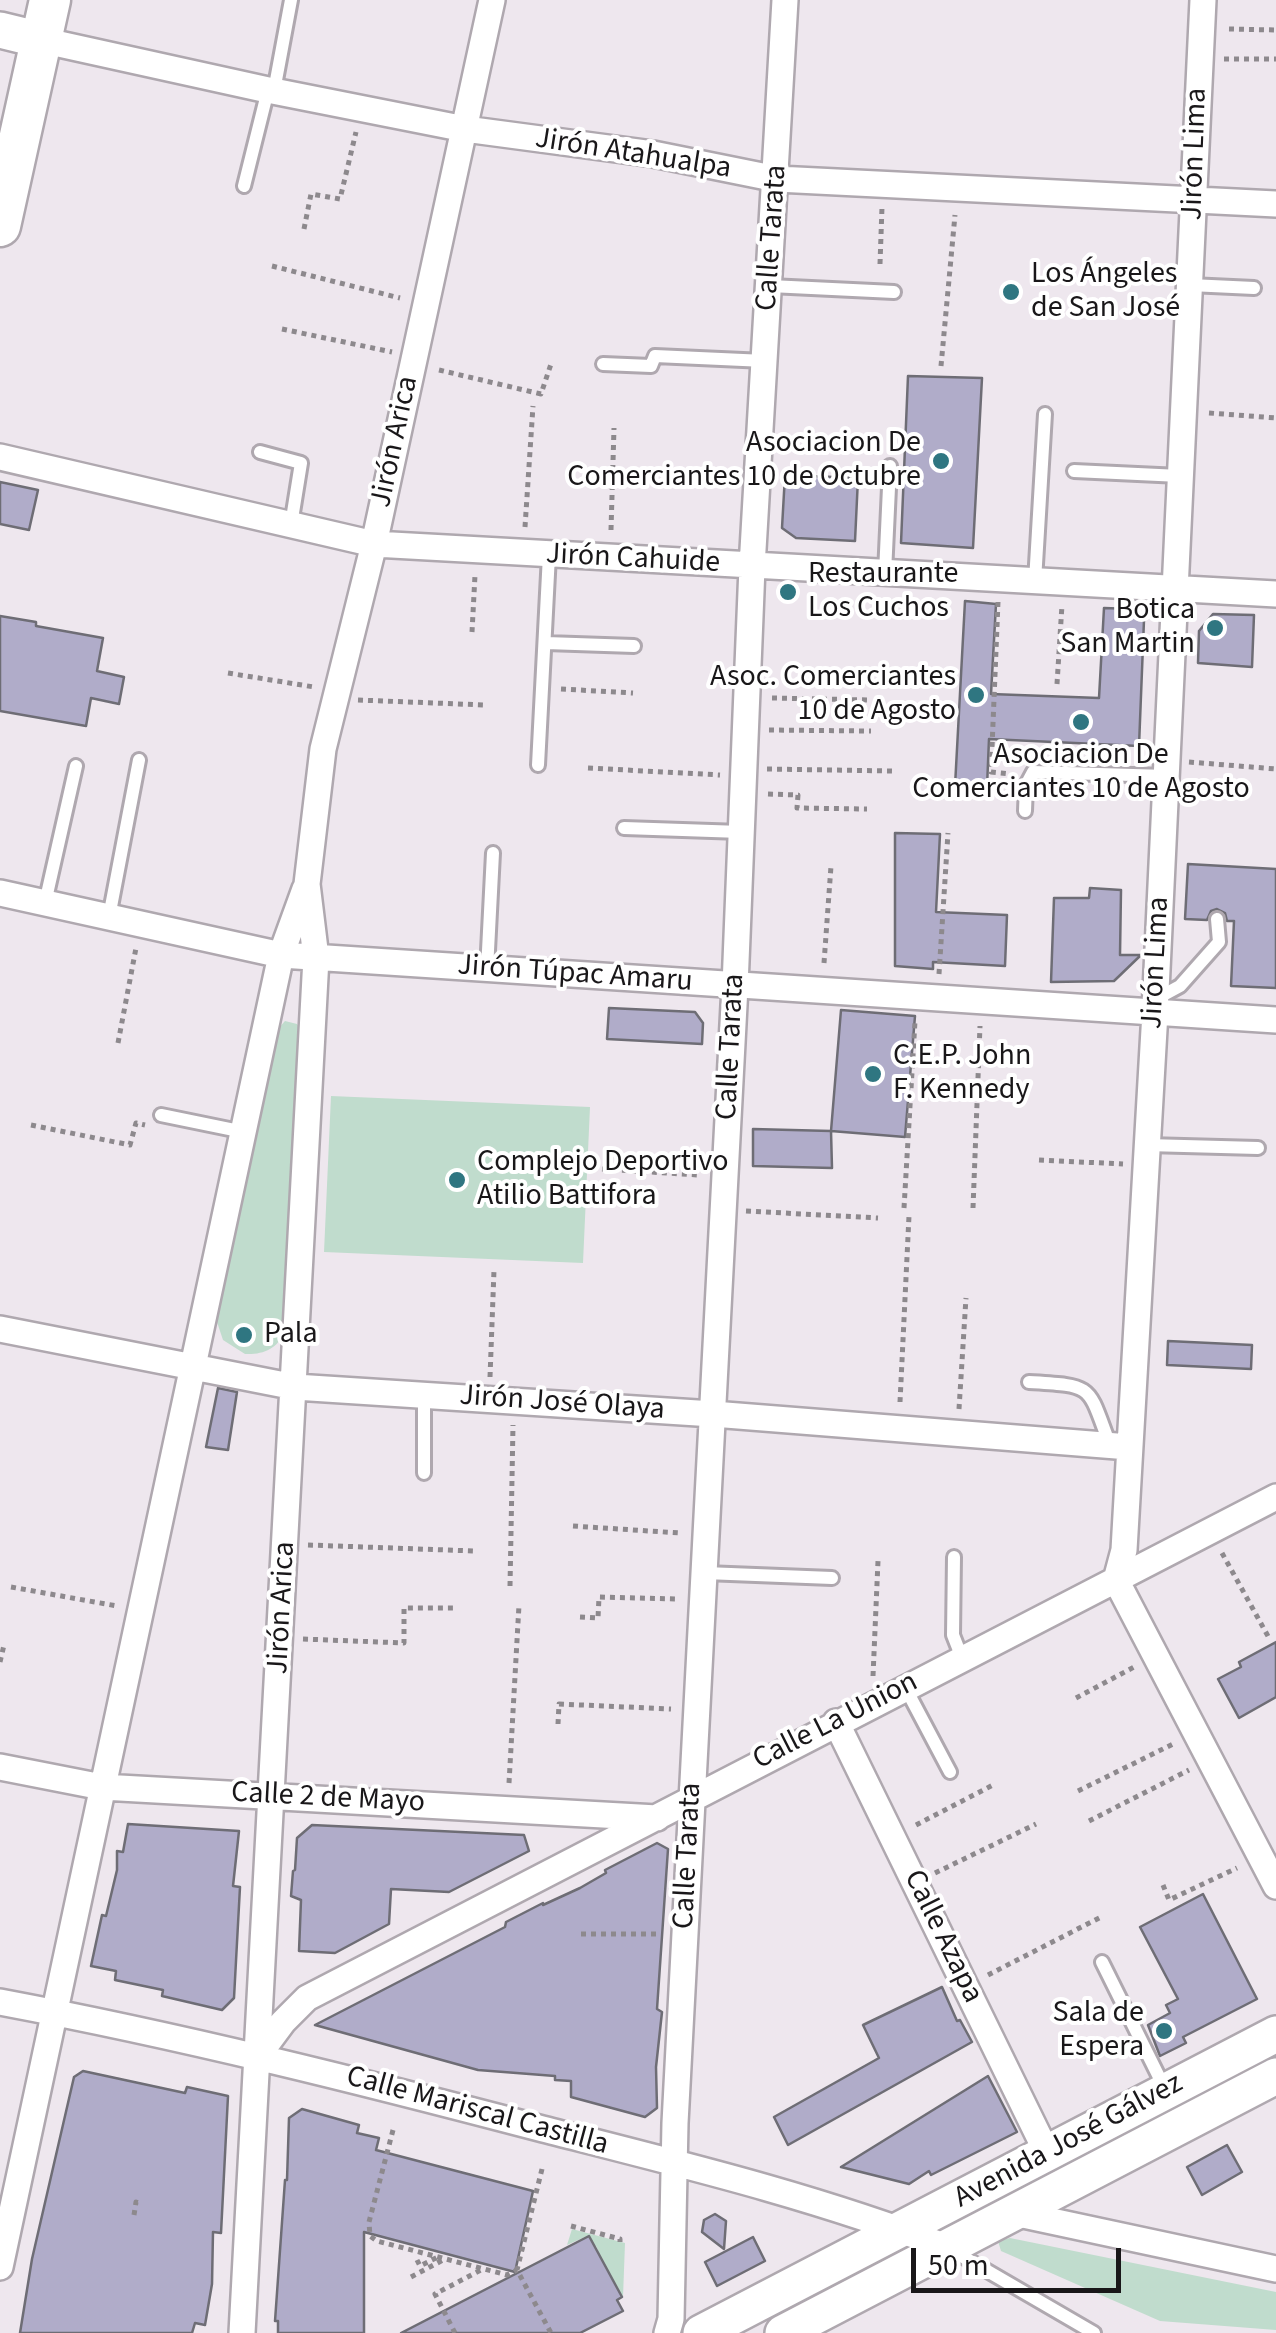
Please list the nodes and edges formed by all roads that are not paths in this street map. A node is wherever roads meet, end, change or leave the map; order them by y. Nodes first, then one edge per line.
1 (50, 0) edge
2 (291, 0) edge
3 (492, 0) edge
4 (785, 0) edge
5 (1202, 0) edge
6 (0, 30) edge
7 (41, 40) junction
8 (271, 91) junction
9 (465, 129) junction
10 (777, 179) junction
11 (244, 186) dead end
12 (1194, 200) junction
13 (1276, 204) edge
14 (0, 226) edge
15 (1190, 285) junction
16 (770, 286) junction
17 (1254, 288) dead end
18 (894, 292) dead end
19 (765, 361) junction
20 (604, 364) dead end
21 (1044, 414) dead end
22 (260, 452) dead end
23 (0, 457) edge
24 (890, 466) dead end
25 (1074, 471) dead end
26 (1180, 476) junction
27 (291, 524) junction
28 (374, 544) junction
29 (536, 554) junction
30 (752, 567) junction
31 (885, 574) junction
32 (1036, 581) junction
33 (1175, 588) junction
34 (1276, 594) edge
35 (546, 643) junction
36 (634, 646) dead end
37 (139, 760) dead end
38 (538, 765) dead end
39 (76, 766) dead end
40 (1177, 769) junction
41 (1024, 811) dead end
42 (624, 828) dead end
43 (741, 832) junction
44 (494, 853) dead end
45 (307, 884) junction
46 (0, 893) edge
47 (45, 903) junction
48 (108, 917) junction
49 (1218, 918) dead end
50 (281, 956) junction
51 (316, 958) junction
52 (487, 970) junction
53 (735, 986) junction
54 (1156, 1006) junction
55 (1276, 1020) edge
56 (157, 1121) road end
57 (244, 1132) junction
58 (1258, 1148) dead end
59 (1147, 1155) junction
60 (0, 1329) edge
61 (194, 1366) junction
62 (1029, 1382) dead end
63 (295, 1387) junction
64 (424, 1395) junction
65 (713, 1414) junction
66 (1119, 1446) junction
67 (424, 1473) dead end
68 (1276, 1497) edge
69 (954, 1557) dead end
70 (704, 1574) junction
71 (832, 1578) dead end
72 (1116, 1580) junction
73 (962, 1658) junction
74 (905, 1687) junction
75 (836, 1722) junction
76 (0, 1766) edge
77 (950, 1772) dead end
78 (102, 1787) junction
79 (272, 1796) junction
80 (692, 1800) junction
81 (658, 1818) junction
82 (1276, 1886) edge
83 (1102, 1962) dead end
84 (0, 2002) edge
85 (55, 2012) junction
86 (1276, 2034) edge
87 (257, 2056) junction
88 (1276, 2076) edge
89 (1166, 2091) junction
90 (1047, 2153) junction
91 (676, 2164) junction
92 (1014, 2213) junction
93 (901, 2230) junction
94 (946, 2248) junction
95 (0, 2267) edge
96 (1276, 2268) edge
97 (242, 2333) edge
98 (667, 2333) edge
99 (702, 2333) edge
100 (783, 2333) edge
101 (1094, 2333) edge

1 - 7 main road
2 - 8 lane
3 - 9 street, Jirón Arica
4 - 10 street, Calle Tarata
5 - 12 street, Jirón Lima
6 - 7 main road, Jirón Atahualpa
7 - 8 street, Jirón Atahualpa
7 - 14 main road
8 - 9 street, Jirón Atahualpa
8 - 11 lane
9 - 10 street, Jirón Atahualpa
9 - 28 street, Jirón Arica
10 - 12 street, Jirón Atahualpa
10 - 16 street, Calle Tarata
12 - 13 street, Jirón Atahualpa
12 - 15 street, Jirón Lima
15 - 17 lane
15 - 26 street, Jirón Lima
16 - 18 lane
16 - 19 street, Calle Tarata
19 - 20 lane
19 - 30 street, Calle Tarata
21 - 32 lane
22 - 27 lane
23 - 27 street, Jirón Cahuide
24 - 31 lane
25 - 26 lane
26 - 33 street, Jirón Lima
27 - 28 street, Jirón Cahuide
28 - 29 street, Jirón Cahuide
28 - 45 street, Jirón Arica
29 - 30 street, Jirón Cahuide
29 - 35 lane
30 - 31 street, Jirón Cahuide
30 - 43 street, Calle Tarata
31 - 32 street, Jirón Cahuide
32 - 33 street, Jirón Cahuide
33 - 34 street, Jirón Cahuide
33 - 40 street, Jirón Lima
35 - 36 lane
35 - 38 lane
37 - 48 lane
39 - 47 lane
40 - 41 lane
40 - 54 street, Jirón Lima
42 - 43 lane
43 - 53 street, Calle Tarata
44 - 52 lane
45 - 50 street, Jirón Arica
45 - 51 street, Jirón Arica
46 - 47 street, Jirón Túpac Amaru
47 - 48 street, Jirón Túpac Amaru
48 - 50 street, Jirón Túpac Amaru
49 - 54 lane
50 - 51 street, Jirón Túpac Amaru
50 - 57 street, Jirón Arica
51 - 52 street, Jirón Túpac Amaru
51 - 63 street, Jirón Arica
52 - 53 street, Jirón Túpac Amaru
53 - 54 street, Jirón Túpac Amaru
53 - 65 street, Calle Tarata
54 - 55 street, Jirón Túpac Amaru
54 - 59 street, Jirón Lima
56 - 57 lane
57 - 61 street, Jirón Arica
58 - 59 lane
59 - 66 street, Jirón Lima
60 - 61 street, Jirón José Olaya
61 - 63 street, Jirón José Olaya
61 - 78 street, Jirón Arica
62 - 66 lane
63 - 64 street, Jirón José Olaya
63 - 79 street, Jirón Arica
64 - 65 street, Jirón José Olaya
64 - 67 lane
65 - 66 street, Jirón José Olaya
65 - 70 street, Calle Tarata
66 - 72 street, Jirón Lima
68 - 72 street, Calle La Union
69 - 73 lane
70 - 71 lane
70 - 80 street, Calle Tarata
72 - 73 street, Calle La Union
72 - 82 street
73 - 74 street, Calle La Union
74 - 75 street, Calle La Union
74 - 77 lane
75 - 80 street, Calle La Union
75 - 90 street, Calle Azapa
76 - 78 street, Calle 2 de Mayo
78 - 79 street, Calle 2 de Mayo
78 - 85 street, Jirón Arica
79 - 81 street, Calle 2 de Mayo
79 - 87 street, Jirón Arica
80 - 81 street, Calle La Union
80 - 91 street, Calle Tarata
81 - 87 street, Calle La Union
83 - 89 lane
84 - 85 street, Calle Mariscal Castilla
85 - 87 street, Calle Mariscal Castilla
85 - 95 street, Jirón Arica
86 - 89 main road, Avenida José Gálvez
87 - 91 street, Calle Mariscal Castilla
87 - 97 street, Jirón Arica
88 - 92 main road, Avenida José Gálvez
89 - 90 main road, Avenida José Gálvez
90 - 93 main road, Avenida José Gálvez
91 - 93 street, Calle Mariscal Castilla
91 - 98 street, Calle Tarata
92 - 94 main road, Avenida José Gálvez
92 - 96 street
93 - 94 street, Calle Mariscal Castilla
93 - 99 main road, Avenida José Gálvez
94 - 100 main road, Avenida José Gálvez
94 - 101 lane

